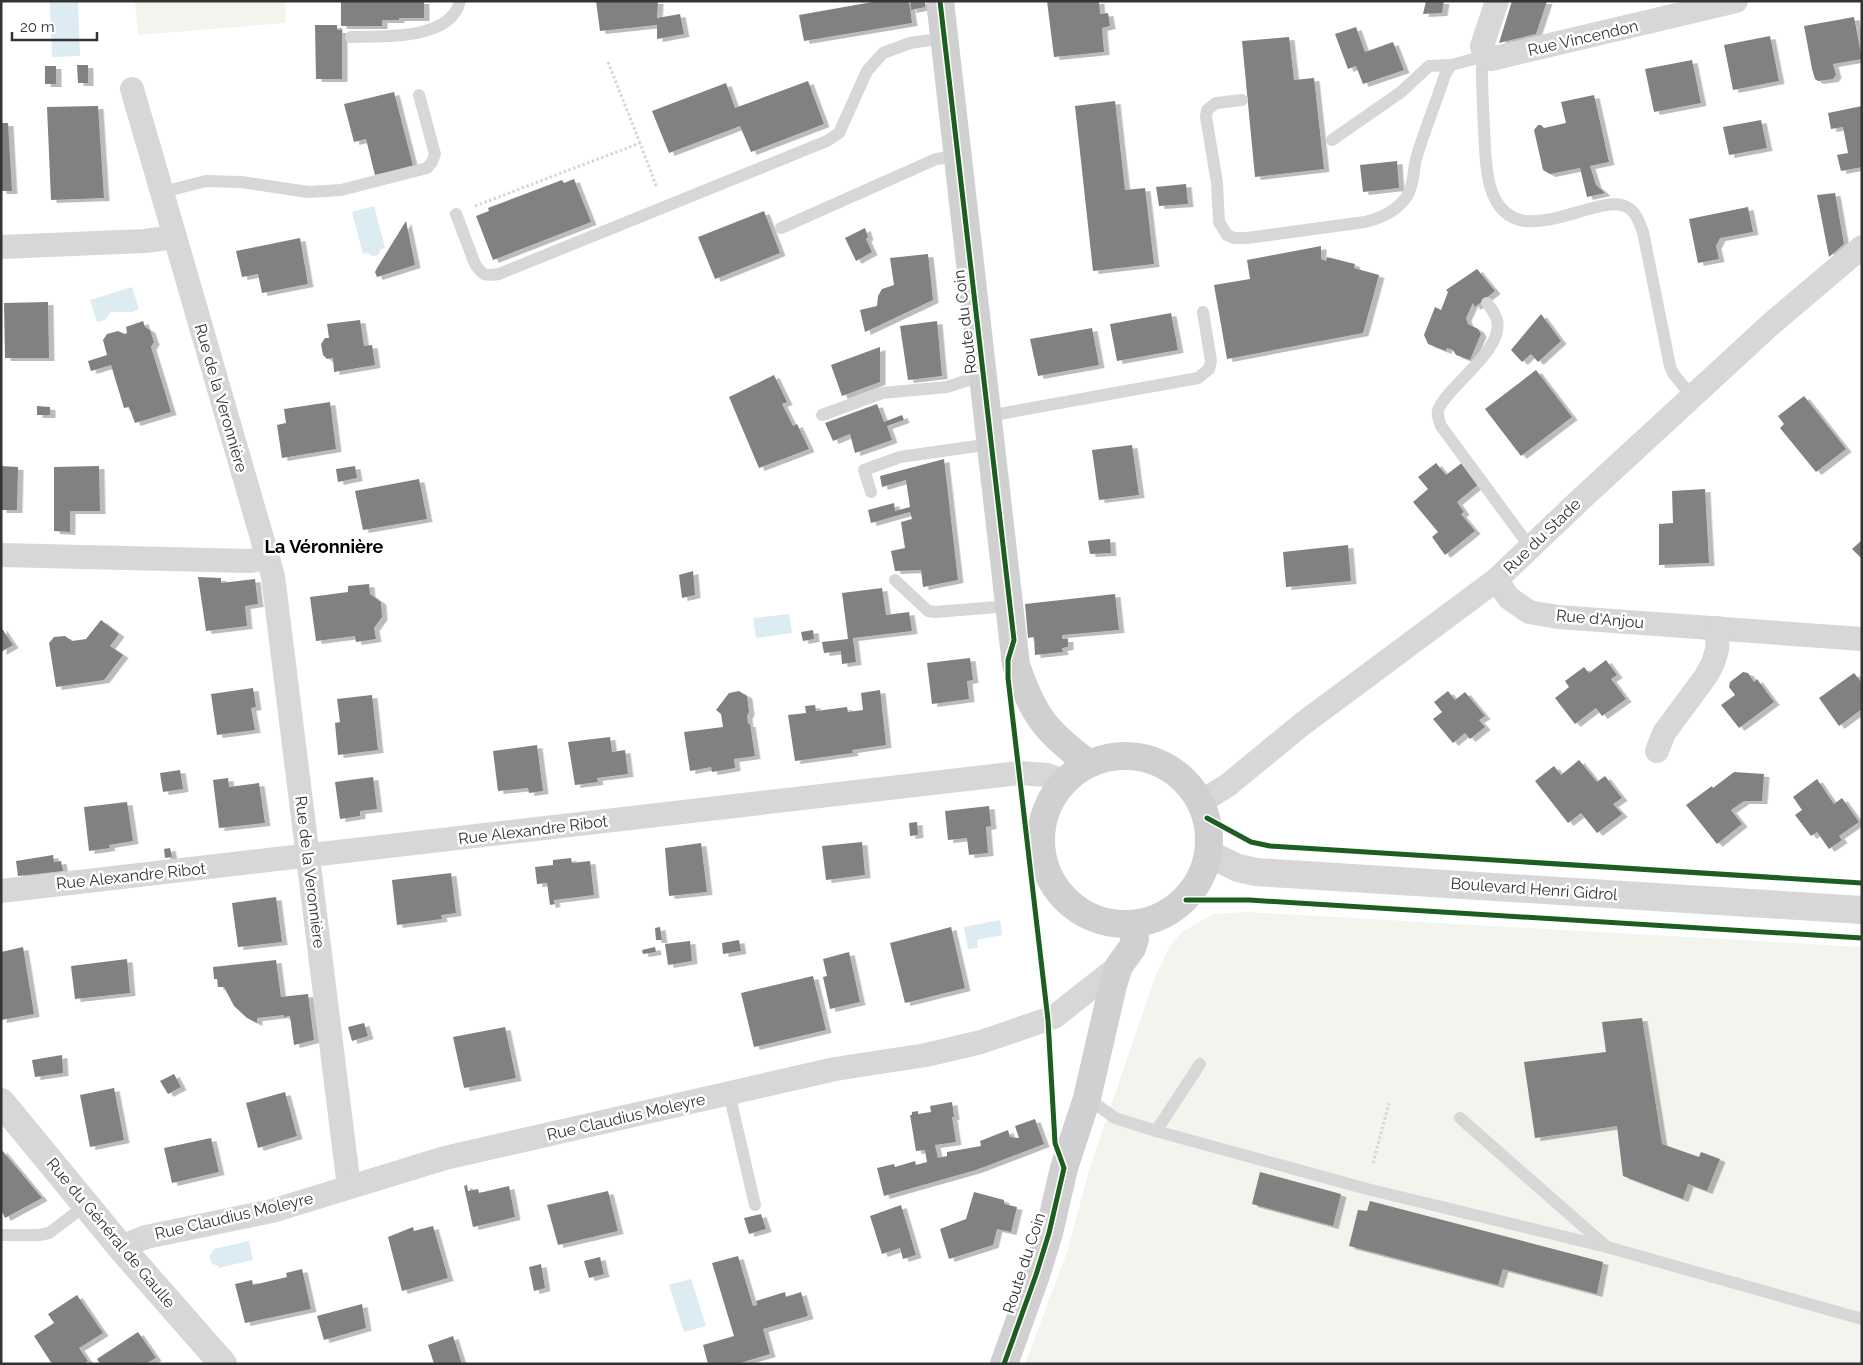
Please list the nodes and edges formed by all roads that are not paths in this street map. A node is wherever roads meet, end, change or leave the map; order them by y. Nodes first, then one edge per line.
1 (460, 1) edge
2 (940, 1) edge
3 (1497, 1) edge
4 (1736, 1) edge
5 (351, 36) dead end
6 (944, 38) junction
7 (1486, 56) junction
8 (1451, 65) junction
9 (132, 89) dead end
10 (419, 95) dead end
11 (1242, 100) dead end
12 (1332, 140) dead end
13 (958, 156) junction
14 (163, 192) junction
15 (456, 214) road end
16 (781, 228) dead end
17 (174, 237) junction
18 (1, 247) edge
19 (1862, 247) edge
20 (1487, 303) dead end
21 (1203, 312) dead end
22 (984, 374) junction
23 (1692, 397) junction
24 (822, 415) dead end
25 (988, 416) junction
26 (991, 444) junction
27 (871, 492) dead end
28 (1530, 547) junction
29 (1, 555) edge
30 (268, 558) junction
31 (895, 580) dead end
32 (1496, 580) junction
33 (1010, 606) junction
34 (1718, 628) junction
35 (1862, 638) edge
36 (1657, 751) dead end
37 (1088, 763) junction
38 (1064, 781) junction
39 (1202, 802) junction
40 (1209, 854) junction
41 (308, 856) junction
42 (1, 891) edge
43 (1862, 910) edge
44 (1134, 925) junction
45 (1119, 966) junction
46 (1200, 1064) dead end
47 (729, 1093) junction
48 (1087, 1098) junction
49 (1, 1102) edge
50 (1460, 1118) dead end
51 (1156, 1131) junction
52 (349, 1187) junction
53 (86, 1205) junction
54 (755, 1205) dead end
55 (1, 1235) edge
56 (1607, 1247) junction
57 (122, 1250) junction
58 (1862, 1319) edge
59 (223, 1364) edge
60 (1004, 1364) edge

1 - 5 lane
2 - 6 main road, Route du Coin
3 - 7 street
4 - 7 street, Rue Vincendon
6 - 13 main road, Route du Coin
6 - 15 lane
7 - 8 lane
7 - 23 lane
8 - 11 lane
8 - 12 lane
9 - 14 street, Rue de la Veronnière
10 - 14 lane
13 - 16 lane
13 - 22 main road, Route du Coin
14 - 17 street, Rue de la Veronnière
17 - 18 street
17 - 30 street, Rue de la Veronnière
19 - 23 street, Rue du Stade
20 - 28 lane
21 - 25 lane
22 - 24 lane
22 - 25 main road, Route du Coin
23 - 28 street, Rue du Stade
25 - 26 main road, Route du Coin
26 - 27 lane
26 - 33 main road, Route du Coin
28 - 32 street, Rue du Stade
29 - 30 street
30 - 41 street, Rue de la Veronnière
31 - 33 lane
32 - 34 street, Rue d'Anjou
32 - 39 street, Rue du Stade
33 - 37 main road, Route du Coin
34 - 35 street, Rue d'Anjou
34 - 36 street
37 - 38 main road
37 - 39 main road
38 - 41 street, Rue Alexandre Ribot
38 - 44 main road
39 - 40 main road
40 - 43 street, Boulevard Henri Gidrol
40 - 44 main road
41 - 42 street, Rue Alexandre Ribot
41 - 52 street, Rue de la Veronnière
44 - 45 main road, Route du Coin
45 - 47 street, Rue Claudius Moleyre
45 - 48 main road, Route du Coin
46 - 51 lane
47 - 52 street, Rue Claudius Moleyre
47 - 54 lane
48 - 51 lane
48 - 60 main road, Route du Coin
49 - 53 street, Rue du Général de Gaulle
50 - 56 lane
51 - 56 lane
52 - 57 street, Rue Claudius Moleyre
53 - 55 lane
53 - 57 street, Rue du Général de Gaulle
56 - 58 lane
57 - 59 street, Rue du Général de Gaulle

